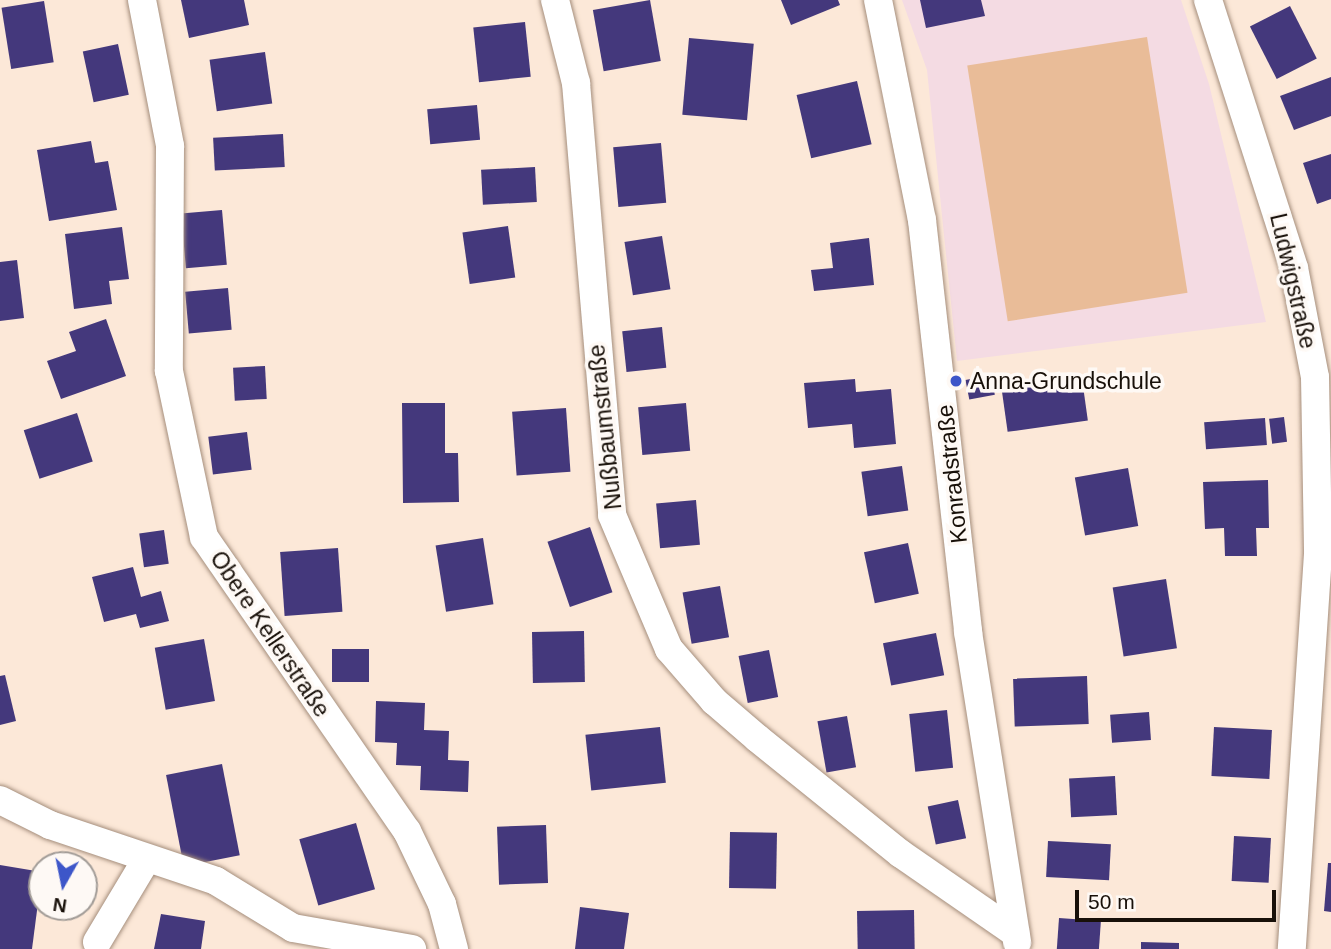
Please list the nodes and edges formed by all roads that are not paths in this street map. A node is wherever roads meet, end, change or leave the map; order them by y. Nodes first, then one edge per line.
1 (142, 0) edge
2 (555, 0) edge
3 (878, 0) edge
4 (1208, 0) edge
5 (0, 800) edge
6 (146, 860) junction
7 (1017, 941) edge
8 (97, 942) dead end
9 (412, 949) edge
10 (454, 949) edge
11 (1292, 949) edge

1 - 10 street, Obere Kellerstraße
2 - 7 street, Nußbaumstraße
3 - 7 street, Konradstraße
4 - 11 street, Ludwigstraße
5 - 6 street
6 - 8 street
6 - 9 street

